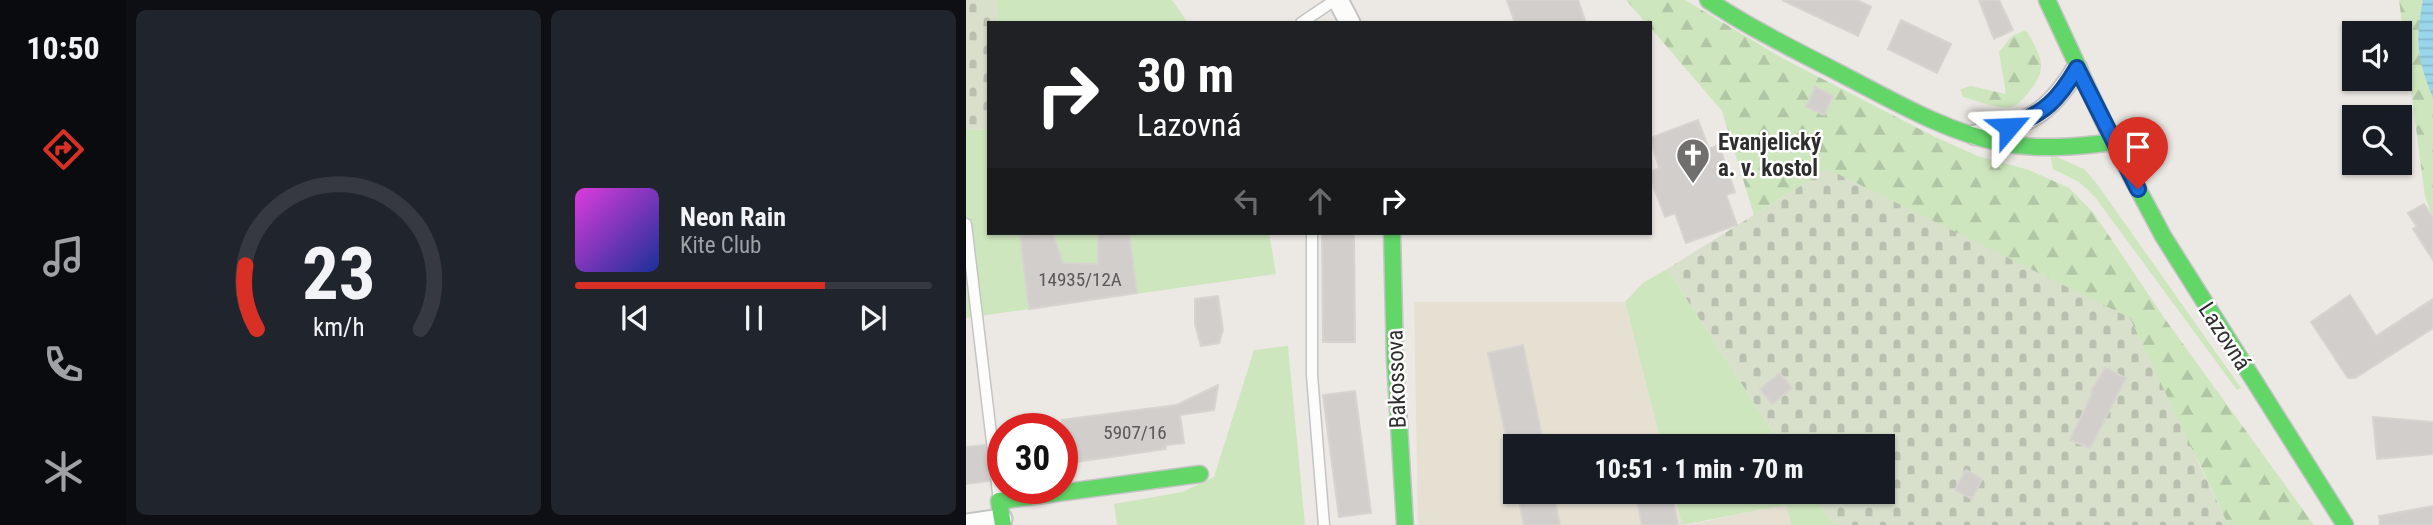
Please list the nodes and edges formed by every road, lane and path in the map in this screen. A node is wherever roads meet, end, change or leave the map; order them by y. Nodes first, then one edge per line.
1 (1336, 0) edge
2 (1708, 0) edge
3 (2047, 0) edge
4 (1304, 21) edge
5 (1349, 21) edge
6 (2077, 68) junction
7 (1974, 135) junction
8 (2113, 142) junction
9 (966, 223) edge
10 (1312, 235) edge
11 (1392, 235) edge
12 (1200, 474) dead end
13 (1002, 515) edge
14 (966, 523) edge
15 (1324, 525) edge
16 (1405, 525) edge
17 (2345, 525) edge

1 - 4 lane
1 - 5 street
2 - 7 street
3 - 6 street, Lazovná
6 - 7 street
6 - 8 street, Lazovná
7 - 8 street
8 - 17 street, Lazovná
9 - 13 lane
10 - 15 lane
11 - 16 street, Bakossova
12 - 13 street
13 - 14 street

